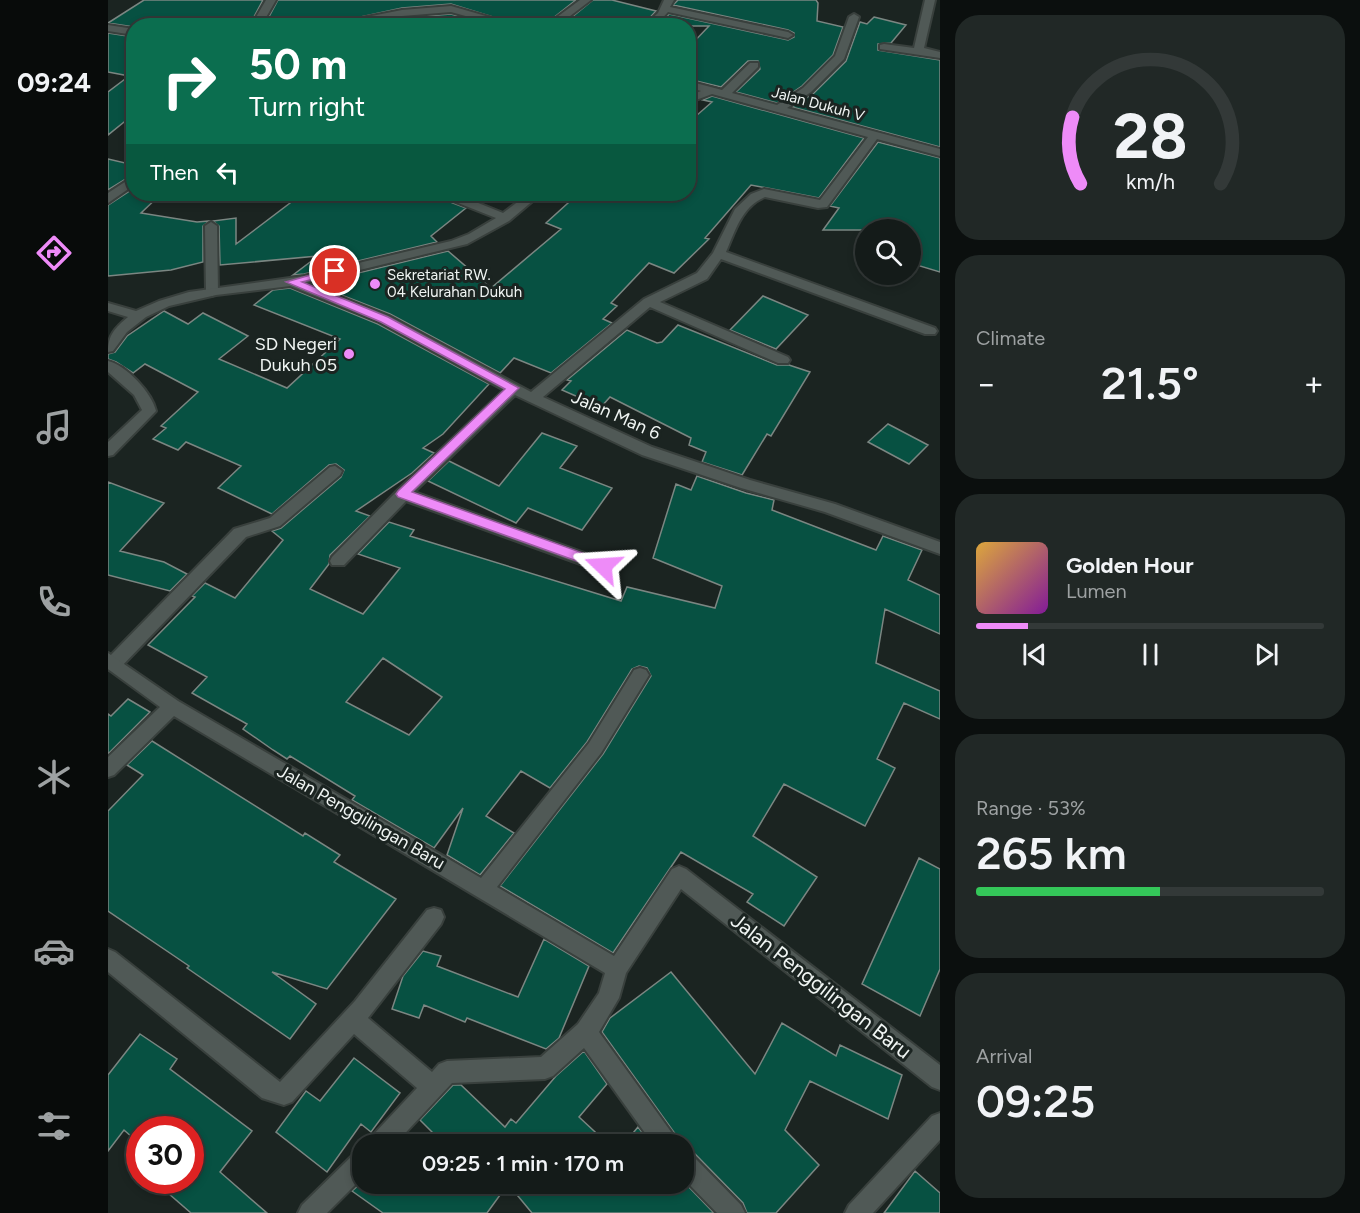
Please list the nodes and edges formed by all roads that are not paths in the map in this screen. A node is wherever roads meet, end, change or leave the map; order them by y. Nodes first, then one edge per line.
1 (271, 0) edge
2 (586, 0) edge
3 (930, 0) edge
4 (454, 4) edge
5 (667, 4) edge
6 (854, 17) dead end
7 (261, 18) edge
8 (373, 18) edge
9 (493, 18) edge
10 (561, 18) edge
11 (656, 18) edge
12 (108, 28) edge
13 (126, 31) edge
14 (788, 34) dead end
15 (884, 47) dead end
16 (921, 51) junction
17 (940, 55) edge
18 (754, 64) dead end
19 (696, 86) edge
20 (712, 90) junction
21 (724, 94) junction
22 (696, 97) edge
23 (778, 109) junction
24 (875, 135) junction
25 (940, 153) edge
26 (126, 185) edge
27 (108, 199) edge
28 (464, 201) edge
29 (526, 201) edge
30 (505, 218) junction
31 (211, 226) dead end
32 (719, 254) junction
33 (292, 282) junction
34 (212, 291) junction
35 (649, 302) junction
36 (108, 307) edge
37 (138, 316) junction
38 (930, 331) dead end
39 (108, 348) edge
40 (783, 360) dead end
41 (108, 365) edge
42 (513, 388) junction
43 (534, 397) junction
44 (108, 451) edge
45 (335, 471) dead end
46 (403, 494) junction
47 (940, 548) edge
48 (338, 561) dead end
49 (603, 566) dead end
50 (111, 662) edge
51 (640, 675) dead end
52 (172, 706) junction
53 (108, 770) edge
54 (483, 890) junction
55 (434, 917) dead end
56 (108, 959) edge
57 (616, 970) junction
58 (354, 1020) junction
59 (586, 1032) junction
60 (940, 1079) edge
61 (433, 1087) junction
62 (940, 1124) edge
63 (389, 1134) edge
64 (659, 1134) edge
65 (352, 1172) edge
66 (694, 1173) edge
67 (310, 1213) edge
68 (733, 1213) edge
69 (857, 1213) edge

1 - 7 street
2 - 10 street
3 - 16 street
4 - 8 street
4 - 9 street
5 - 11 street
5 - 14 street
6 - 23 street
12 - 13 street
15 - 16 street
16 - 17 street
18 - 21 street
19 - 20 street, Jalan Dukuh V
20 - 21 street, Jalan Dukuh V
20 - 22 street
21 - 23 street, Jalan Dukuh V
23 - 24 street, Jalan Dukuh V
24 - 25 street, Jalan Dukuh V
24 - 32 street
26 - 27 street
28 - 30 street
29 - 30 street
30 - 33 street
31 - 34 street
32 - 35 street
32 - 38 street
33 - 34 street
33 - 42 street, Jalan Man 6
34 - 37 street
35 - 40 street
35 - 43 street
36 - 37 street
37 - 39 street
41 - 44 street
42 - 43 street, Jalan Man 6
42 - 46 street
43 - 47 street, Jalan Man 6
45 - 50 street
46 - 48 street
46 - 49 street
50 - 52 street, Jalan Penggilingan Baru
51 - 54 street
52 - 53 street
52 - 54 street, Jalan Penggilingan Baru
54 - 57 street, Jalan Penggilingan Baru
55 - 58 street
56 - 58 street
57 - 59 street, Jalan Penggilingan Baru
57 - 60 street, Jalan Penggilingan Baru
58 - 61 street
59 - 61 street, Jalan Penggilingan Baru
59 - 64 street
61 - 63 street, Jalan Penggilingan Baru
62 - 69 street
65 - 67 street
66 - 68 street

